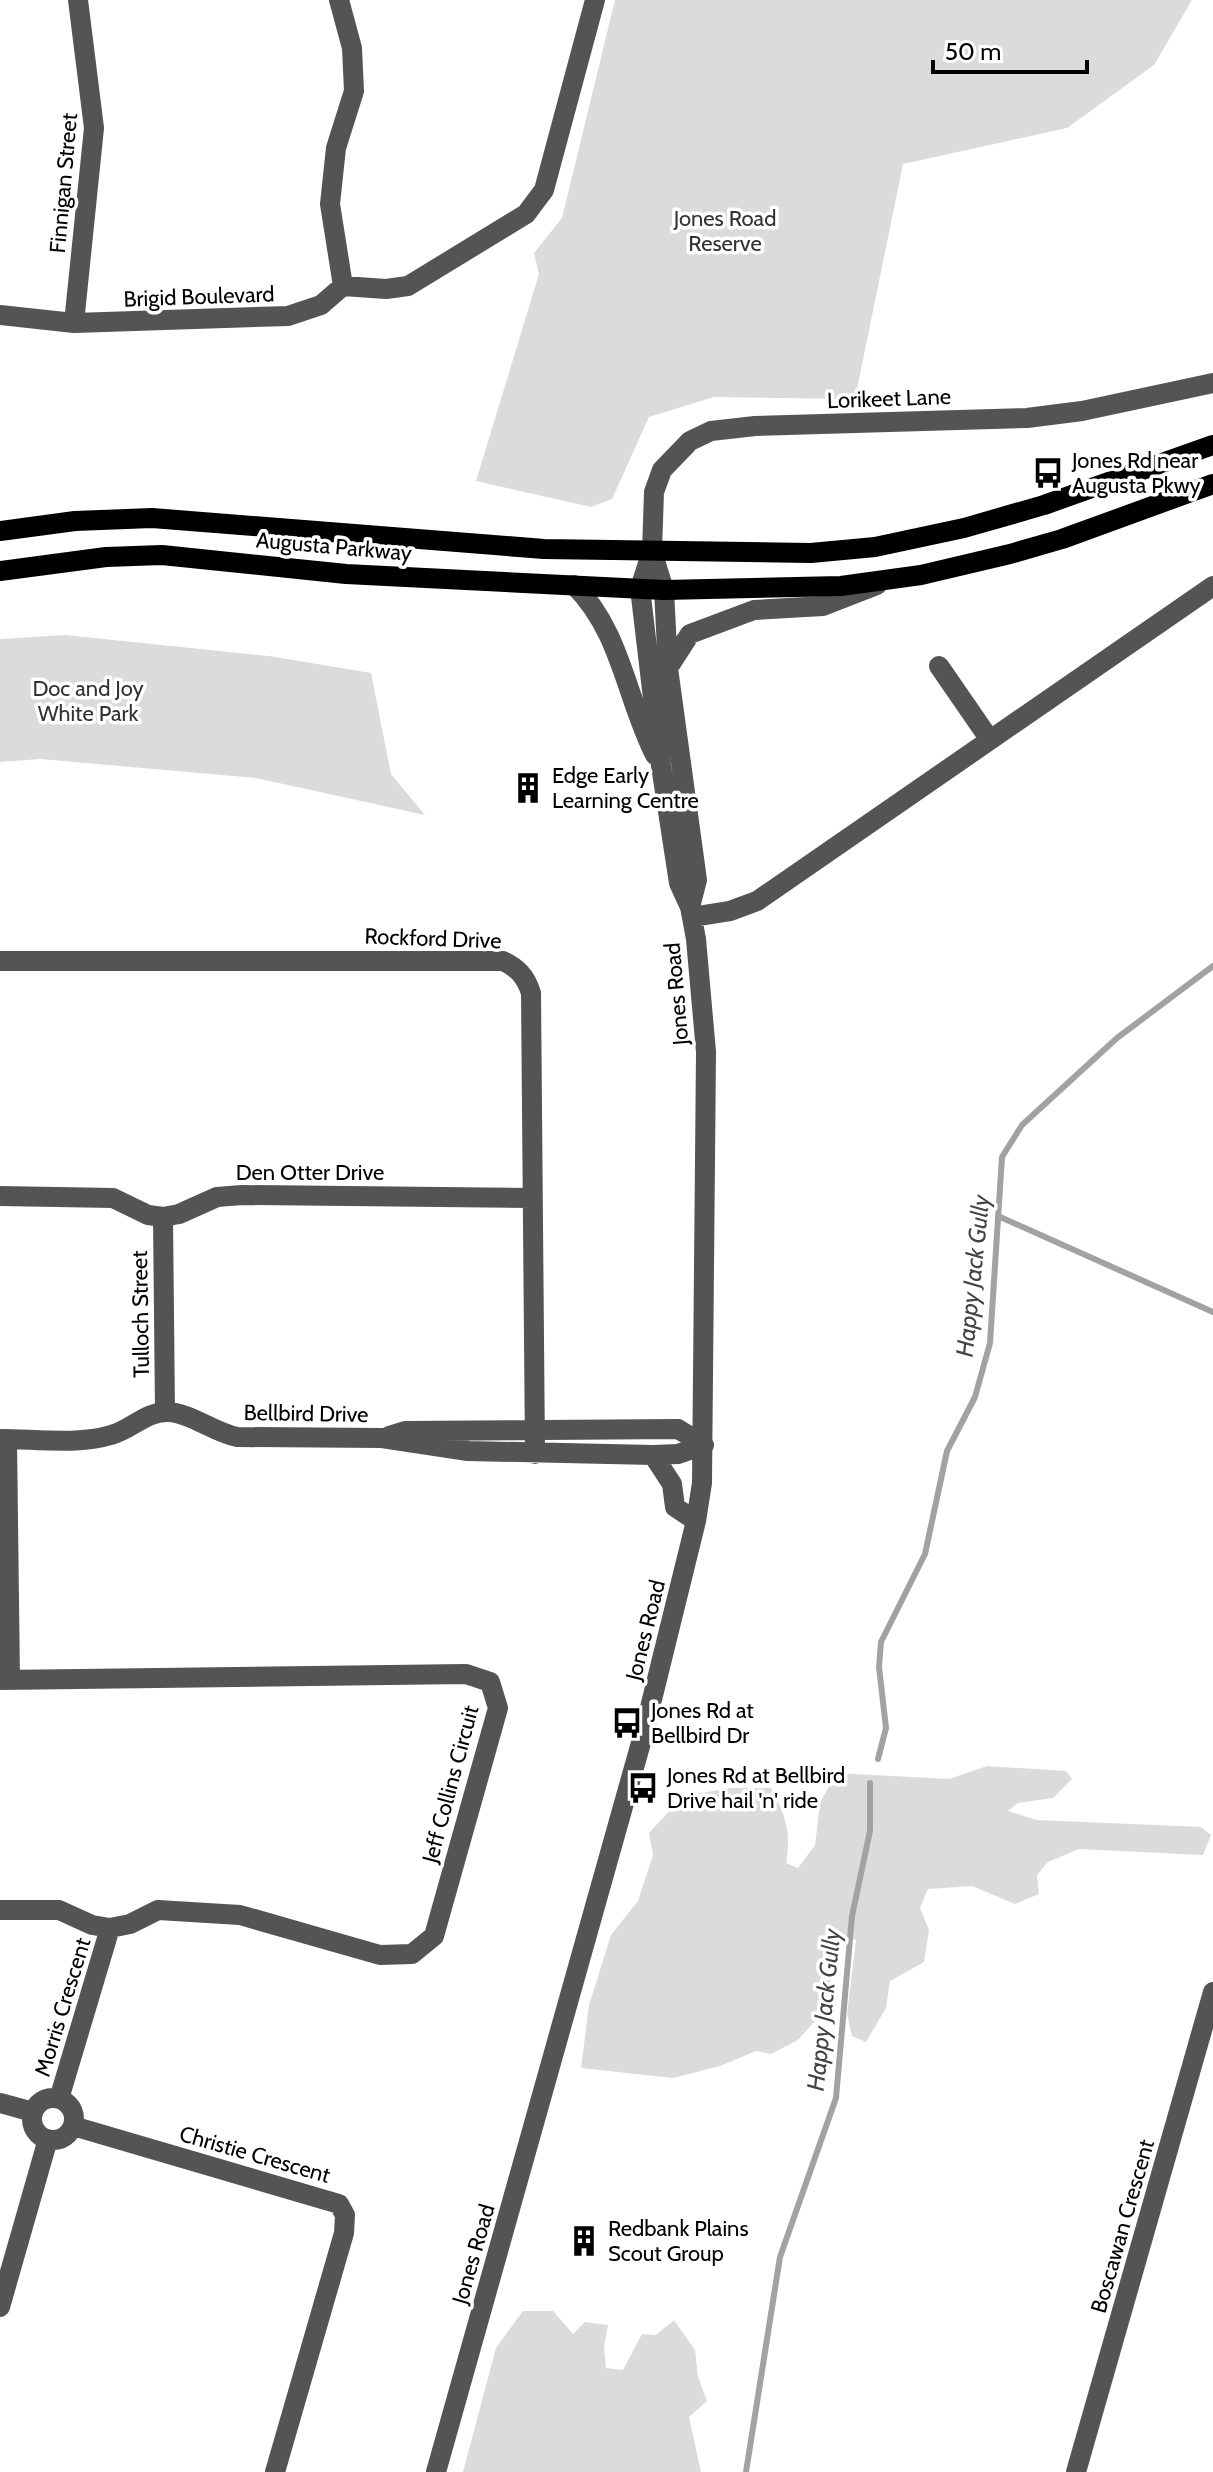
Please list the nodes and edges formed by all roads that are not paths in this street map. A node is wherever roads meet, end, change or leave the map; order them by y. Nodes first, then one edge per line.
1 (78, 0) edge
2 (339, 0) edge
3 (595, 0) edge
4 (343, 286) junction
5 (0, 315) edge
6 (74, 323) junction
7 (1213, 383) edge
8 (1213, 445) edge
9 (1213, 484) edge
10 (0, 531) edge
11 (652, 551) junction
12 (0, 571) edge
13 (888, 581) junction
14 (574, 585) junction
15 (1213, 586) edge
16 (640, 588) junction
17 (664, 590) junction
18 (939, 666) dead end
19 (668, 668) junction
20 (990, 740) junction
21 (661, 766) junction
22 (691, 912) junction
23 (0, 961) edge
24 (0, 1196) edge
25 (532, 1198) junction
26 (163, 1217) junction
27 (165, 1411) junction
28 (535, 1429) junction
29 (382, 1438) junction
30 (3, 1439) edge
31 (704, 1445) junction
32 (535, 1454) junction
33 (653, 1455) junction
34 (696, 1521) junction
35 (5, 1680) edge
36 (0, 1910) edge
37 (110, 1928) junction
38 (1213, 1992) edge
39 (59, 2099) junction
40 (0, 2103) edge
41 (33, 2112) junction
42 (73, 2126) junction
43 (48, 2139) junction
44 (0, 2307) edge
45 (275, 2472) edge
46 (436, 2472) edge
47 (1076, 2472) edge

1 - 6 street, Finnigan Street
2 - 4 street
3 - 4 street
4 - 6 street, Brigid Boulevard
5 - 6 street, Brigid Boulevard
7 - 11 street, Lorikeet Lane
8 - 11 main road
9 - 13 main road
10 - 11 main road, Augusta Parkway
11 - 16 street, Jones Road
11 - 17 street, Jones Road
12 - 14 main road, Augusta Parkway
13 - 17 main road
13 - 19 street
14 - 16 main road, Augusta Parkway
14 - 21 street
15 - 20 street, Jones Road
16 - 17 main road, Augusta Parkway
16 - 21 street, Jones Road
17 - 19 street, Jones Road
18 - 20 street
19 - 22 street, Jones Road
20 - 22 street, Jones Road
21 - 22 street, Jones Road
22 - 31 street, Jones Road
23 - 25 street, Rockford Drive
24 - 26 street
25 - 26 street, Den Otter Drive
25 - 28 street, Rockford Drive
26 - 27 street, Tulloch Street
27 - 29 street, Bellbird Drive
27 - 30 street
28 - 29 street, Bellbird Drive
28 - 31 street, Bellbird Drive
28 - 32 street, Rockford Drive
29 - 32 street, Bellbird Drive
30 - 35 street
31 - 33 street, Bellbird Drive
31 - 34 street, Jones Road
32 - 33 street, Bellbird Drive
33 - 34 street
34 - 46 street, Jones Road
35 - 37 street, Jeff Collins Circuit
36 - 37 street
37 - 39 street, Morris Crescent
38 - 47 street, Boscawan Crescent
39 - 41 street
39 - 42 street
40 - 41 street
41 - 43 street
42 - 43 street
42 - 45 street, Christie Crescent
43 - 44 street

